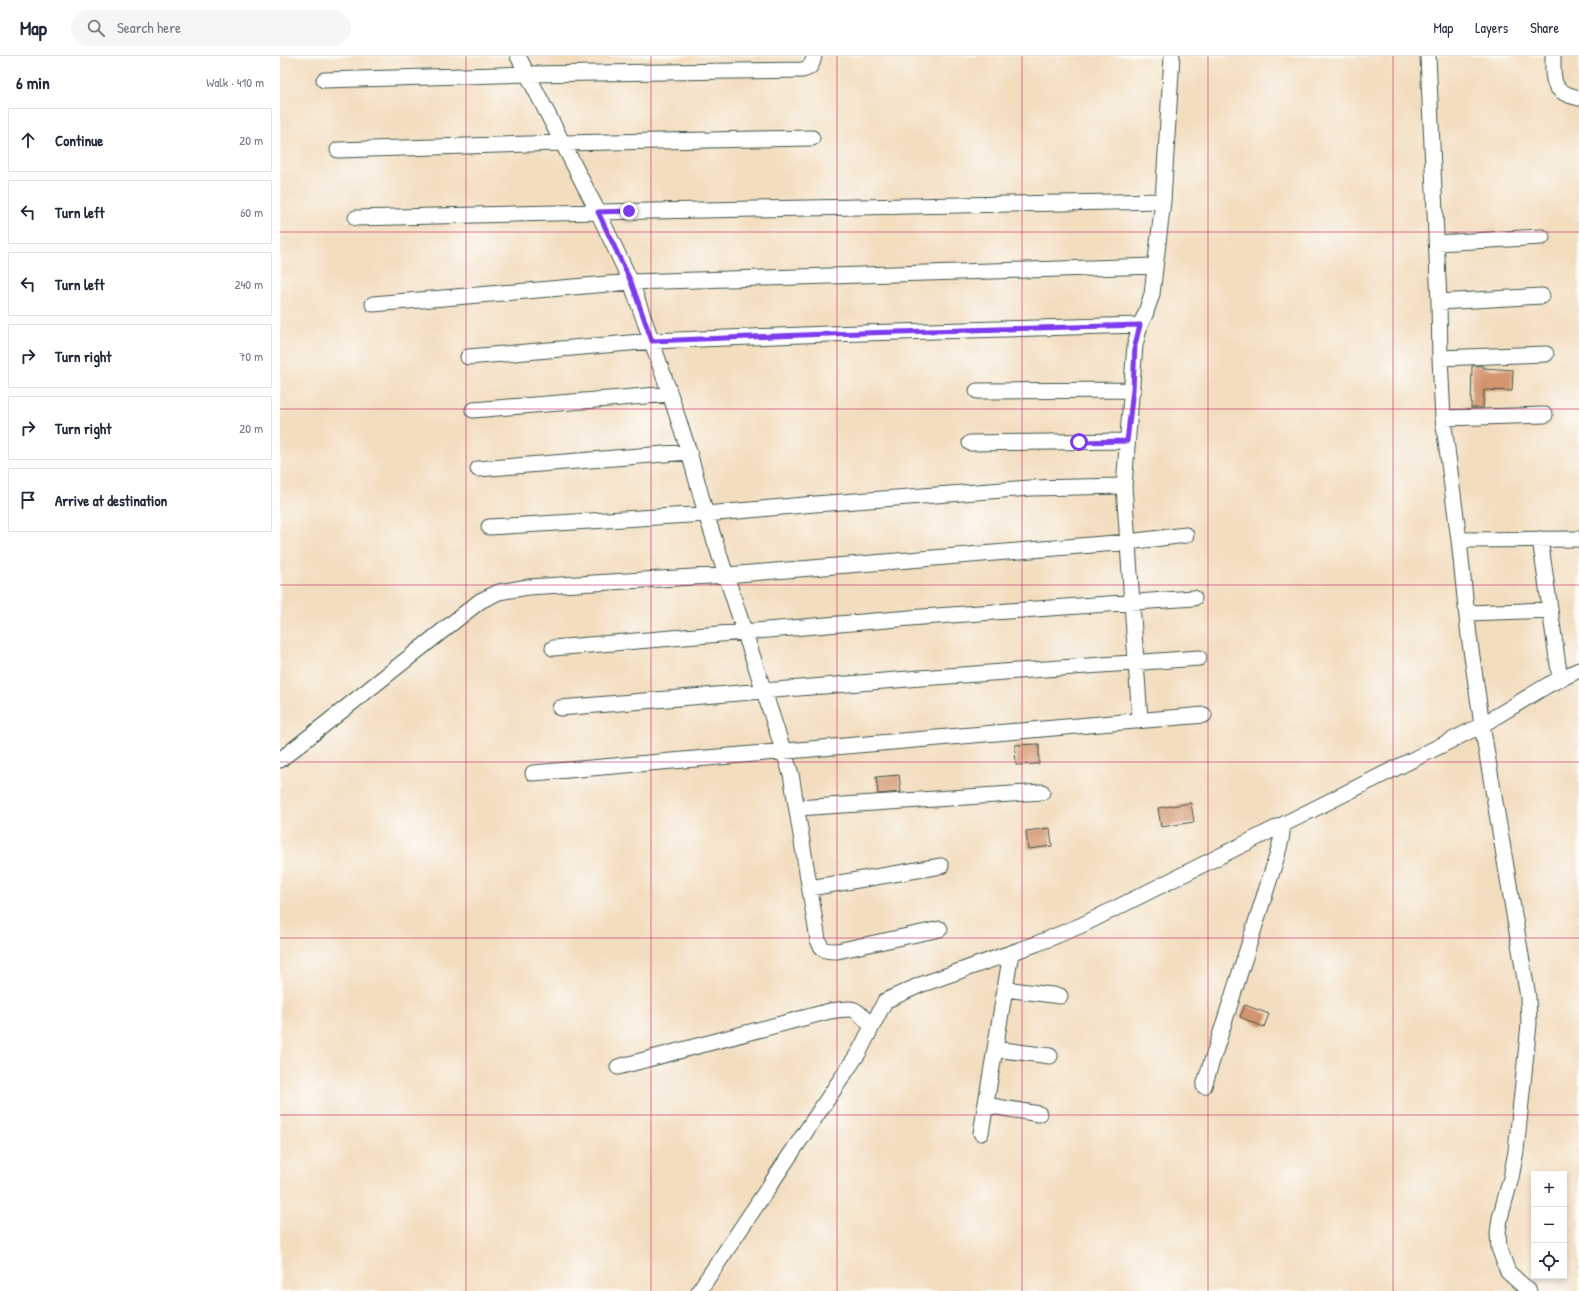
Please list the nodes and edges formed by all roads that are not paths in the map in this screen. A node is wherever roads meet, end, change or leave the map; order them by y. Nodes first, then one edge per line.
1 (518, 56) edge
2 (814, 56) edge
3 (1172, 56) edge
4 (1428, 56) edge
5 (1554, 56) edge
6 (528, 74) junction
7 (324, 80) dead end
8 (1579, 98) edge
9 (812, 138) dead end
10 (563, 143) junction
11 (338, 150) dead end
12 (1163, 201) junction
13 (598, 212) junction
14 (356, 218) dead end
15 (1542, 237) dead end
16 (1437, 243) junction
17 (1155, 266) junction
18 (631, 282) junction
19 (1542, 296) dead end
20 (1439, 302) junction
21 (373, 304) dead end
22 (1140, 325) junction
23 (652, 341) junction
24 (1546, 354) dead end
25 (468, 357) dead end
26 (1440, 358) junction
27 (1133, 390) junction
28 (977, 391) dead end
29 (670, 394) junction
30 (473, 410) dead end
31 (1545, 415) dead end
32 (1443, 418) junction
33 (1127, 441) junction
34 (970, 443) dead end
35 (689, 452) junction
36 (478, 469) dead end
37 (1124, 486) junction
38 (706, 514) junction
39 (490, 527) dead end
40 (1186, 535) dead end
41 (1540, 539) junction
42 (1579, 539) edge
43 (1459, 540) junction
44 (1128, 542) junction
45 (726, 575) junction
46 (1194, 598) dead end
47 (1132, 602) junction
48 (1550, 610) junction
49 (1467, 613) junction
50 (744, 632) junction
51 (553, 648) dead end
52 (1198, 658) dead end
53 (1136, 662) junction
54 (1579, 670) edge
55 (1560, 679) junction
56 (765, 691) junction
57 (560, 708) dead end
58 (1204, 715) dead end
59 (1140, 720) junction
60 (1482, 725) junction
61 (785, 751) junction
62 (280, 760) edge
63 (533, 773) dead end
64 (1042, 792) dead end
65 (797, 808) junction
66 (1283, 825) junction
67 (940, 866) dead end
68 (810, 888) junction
69 (940, 929) dead end
70 (1011, 953) junction
71 (1005, 989) junction
72 (1060, 996) dead end
73 (872, 1026) junction
74 (995, 1049) junction
75 (1050, 1056) dead end
76 (618, 1067) dead end
77 (1204, 1086) dead end
78 (986, 1106) junction
79 (1039, 1114) dead end
80 (981, 1133) dead end
81 (699, 1291) edge
82 (1529, 1291) edge

1 - 6 street
2 - 6 street
3 - 12 street
4 - 16 street
5 - 8 street
6 - 7 street
6 - 10 street
9 - 10 street
10 - 11 street
10 - 13 street
12 - 13 street
12 - 17 street
13 - 14 street
13 - 18 street
15 - 16 street
16 - 20 street
17 - 18 street
17 - 22 street
18 - 21 street
18 - 23 street
19 - 20 street
20 - 26 street
22 - 23 street
22 - 27 street
23 - 25 street
23 - 29 street
24 - 26 street
26 - 32 street
27 - 28 street
27 - 33 street
29 - 30 street
29 - 35 street
31 - 32 street
32 - 43 street
33 - 34 street
33 - 37 street
35 - 36 street
35 - 38 street
37 - 38 street
37 - 44 street
38 - 39 street
38 - 45 street
40 - 44 street
41 - 42 street
41 - 43 street
41 - 48 street
43 - 49 street
44 - 45 street
44 - 47 street
45 - 50 street
45 - 62 street
46 - 47 street
47 - 50 street
47 - 53 street
48 - 49 street
48 - 55 street
49 - 60 street
50 - 51 street
50 - 56 street
52 - 53 street
53 - 56 street
53 - 59 street
54 - 55 street
55 - 60 street
56 - 57 street
56 - 61 street
58 - 59 street
59 - 61 street
60 - 66 street
60 - 82 street
61 - 63 street
61 - 65 street
64 - 65 street
65 - 68 street
66 - 70 street
66 - 77 street
67 - 68 street
68 - 69 street
70 - 71 street
70 - 73 street
71 - 72 street
71 - 74 street
73 - 76 street
73 - 81 street
74 - 75 street
74 - 78 street
78 - 79 street
78 - 80 street

